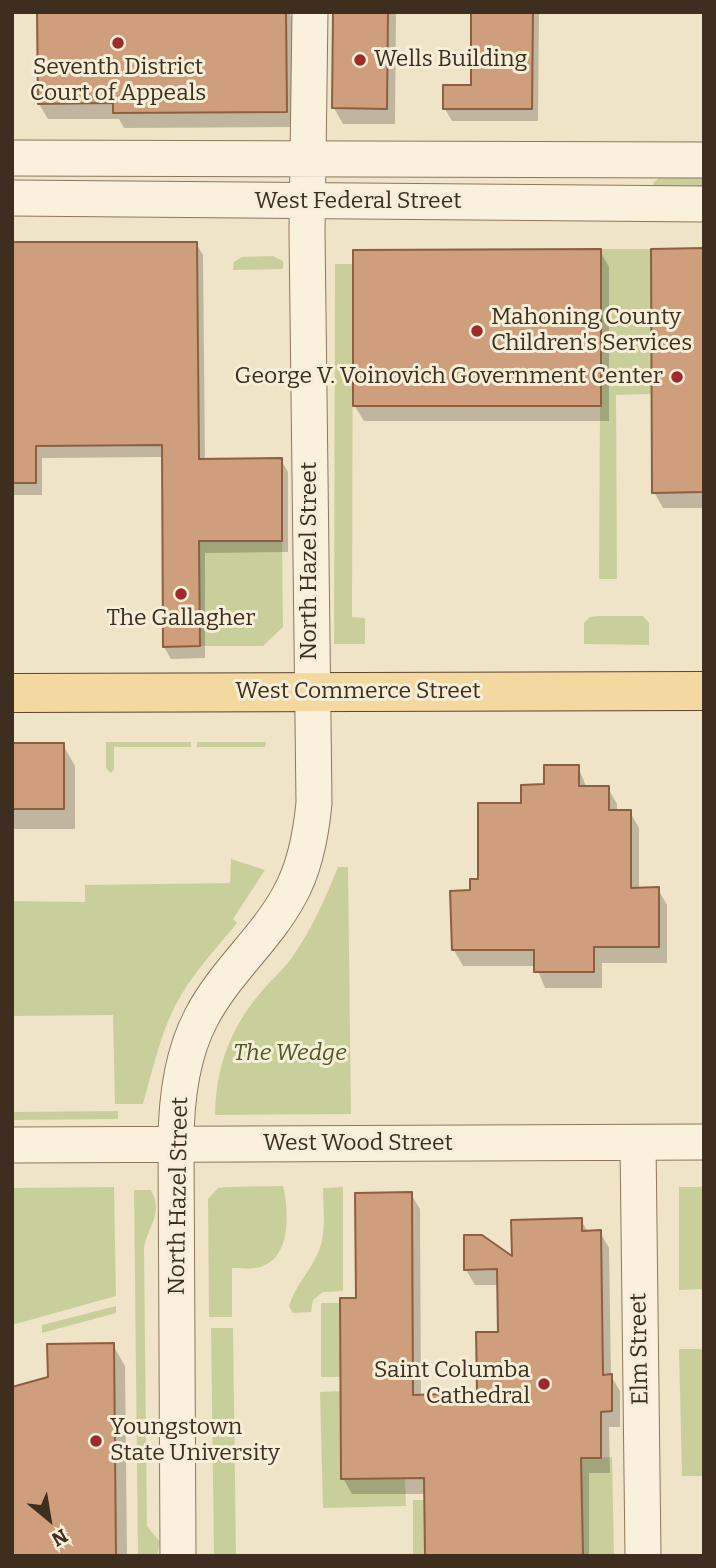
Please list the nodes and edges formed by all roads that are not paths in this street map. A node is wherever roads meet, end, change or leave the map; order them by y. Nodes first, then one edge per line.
1 (310, 12) edge
2 (12, 158) edge
3 (309, 159) junction
4 (704, 160) edge
5 (12, 198) edge
6 (308, 202) junction
7 (704, 204) edge
8 (704, 691) edge
9 (311, 692) junction
10 (12, 693) edge
11 (704, 1142) edge
12 (638, 1143) junction
13 (176, 1144) junction
14 (12, 1145) edge
15 (178, 1556) edge
16 (643, 1556) edge

1 - 3 street, North Hazel Street
2 - 3 street, West Federal Street
3 - 4 street, West Federal Street
3 - 6 street, North Hazel Street
5 - 6 street, West Federal Street
6 - 7 street, West Federal Street
6 - 9 street, North Hazel Street
8 - 9 main road, West Commerce Street
9 - 10 main road, West Commerce Street
9 - 13 street, North Hazel Street
11 - 12 street, West Wood Street
12 - 13 street, West Wood Street
12 - 16 street, Elm Street
13 - 14 street, West Wood Street
13 - 15 street, North Hazel Street

